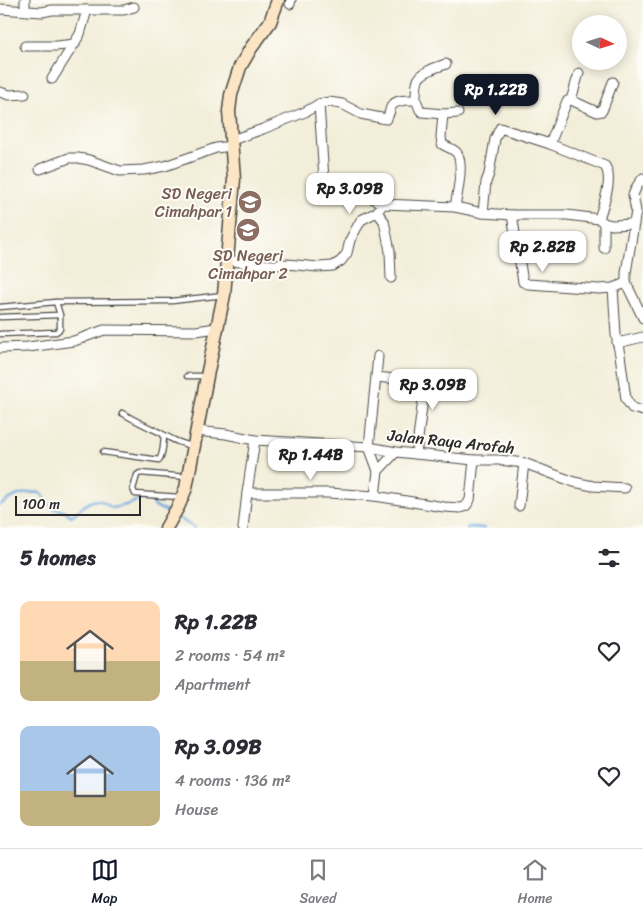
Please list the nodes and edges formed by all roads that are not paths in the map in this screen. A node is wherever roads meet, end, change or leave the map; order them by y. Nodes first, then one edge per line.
1 (25, 0) edge
2 (286, 1) edge
3 (134, 7) dead end
4 (0, 9) edge
5 (25, 10) junction
6 (87, 10) junction
7 (75, 44) junction
8 (25, 46) dead end
9 (446, 64) dead end
10 (579, 73) dead end
11 (52, 78) dead end
12 (613, 82) dead end
13 (0, 92) edge
14 (25, 94) dead end
15 (416, 100) junction
16 (571, 100) junction
17 (318, 104) junction
18 (458, 113) dead end
19 (443, 114) junction
20 (232, 143) junction
21 (550, 144) junction
22 (40, 169) dead end
23 (643, 178) edge
24 (383, 204) junction
25 (455, 207) junction
26 (377, 212) junction
27 (483, 212) junction
28 (639, 212) edge
29 (512, 214) junction
30 (602, 221) junction
31 (634, 224) junction
32 (604, 248) dead end
33 (228, 260) junction
34 (391, 278) dead end
35 (626, 282) junction
36 (613, 288) junction
37 (224, 295) junction
38 (56, 302) junction
39 (0, 307) edge
40 (60, 315) junction
41 (0, 317) edge
42 (643, 318) edge
43 (216, 328) junction
44 (0, 334) edge
45 (643, 337) edge
46 (617, 343) junction
47 (0, 348) edge
48 (378, 356) dead end
49 (187, 376) dead end
50 (207, 376) junction
51 (376, 377) junction
52 (643, 411) edge
53 (122, 413) dead end
54 (196, 431) junction
55 (164, 435) junction
56 (255, 440) junction
57 (193, 446) junction
58 (369, 447) junction
59 (103, 452) dead end
60 (396, 452) junction
61 (416, 454) junction
62 (474, 460) junction
63 (524, 464) junction
64 (378, 471) junction
65 (188, 478) junction
66 (625, 488) dead end
67 (247, 493) junction
68 (375, 496) junction
69 (181, 501) junction
70 (519, 506) dead end
71 (166, 526) edge
72 (243, 528) edge

1 - 5 street
2 - 20 street
3 - 6 street
4 - 5 street
5 - 6 street
6 - 7 street
7 - 8 street
7 - 11 street
9 - 15 street
10 - 16 street
12 - 16 street
13 - 14 street
15 - 17 street
15 - 19 street
16 - 21 street
17 - 20 street
17 - 24 street
18 - 19 street
19 - 25 street
20 - 22 street
20 - 33 street
21 - 27 street
21 - 30 street
23 - 28 street
24 - 25 street
24 - 26 street
25 - 27 street
26 - 33 street
26 - 34 street
27 - 29 street
28 - 31 street
29 - 30 street
29 - 36 street
30 - 31 street
30 - 32 street
31 - 35 street
33 - 37 street
35 - 36 street
35 - 42 street
36 - 46 street
37 - 38 lane
37 - 43 street
38 - 39 lane
38 - 40 lane
40 - 41 lane
40 - 44 lane
43 - 47 street
43 - 50 street
45 - 46 street
46 - 52 street
48 - 51 street
49 - 50 lane
50 - 54 street
51 - 58 street
51 - 61 street
53 - 55 lane
54 - 56 street, Jalan Raya Arofah
54 - 57 street
55 - 57 lane
55 - 59 lane
56 - 58 street, Jalan Raya Arofah
56 - 67 street
57 - 65 street
58 - 60 street, Jalan Raya Arofah
58 - 64 street
60 - 61 street, Jalan Raya Arofah
60 - 64 street
61 - 62 street, Jalan Raya Arofah
62 - 63 street, Jalan Raya Arofah
62 - 68 street
63 - 66 street, Jalan Raya Arofah
63 - 70 street, Jalan Raya Arofah
64 - 68 street
65 - 69 street
65 - 69 lane
67 - 68 street
67 - 72 street
69 - 71 street

